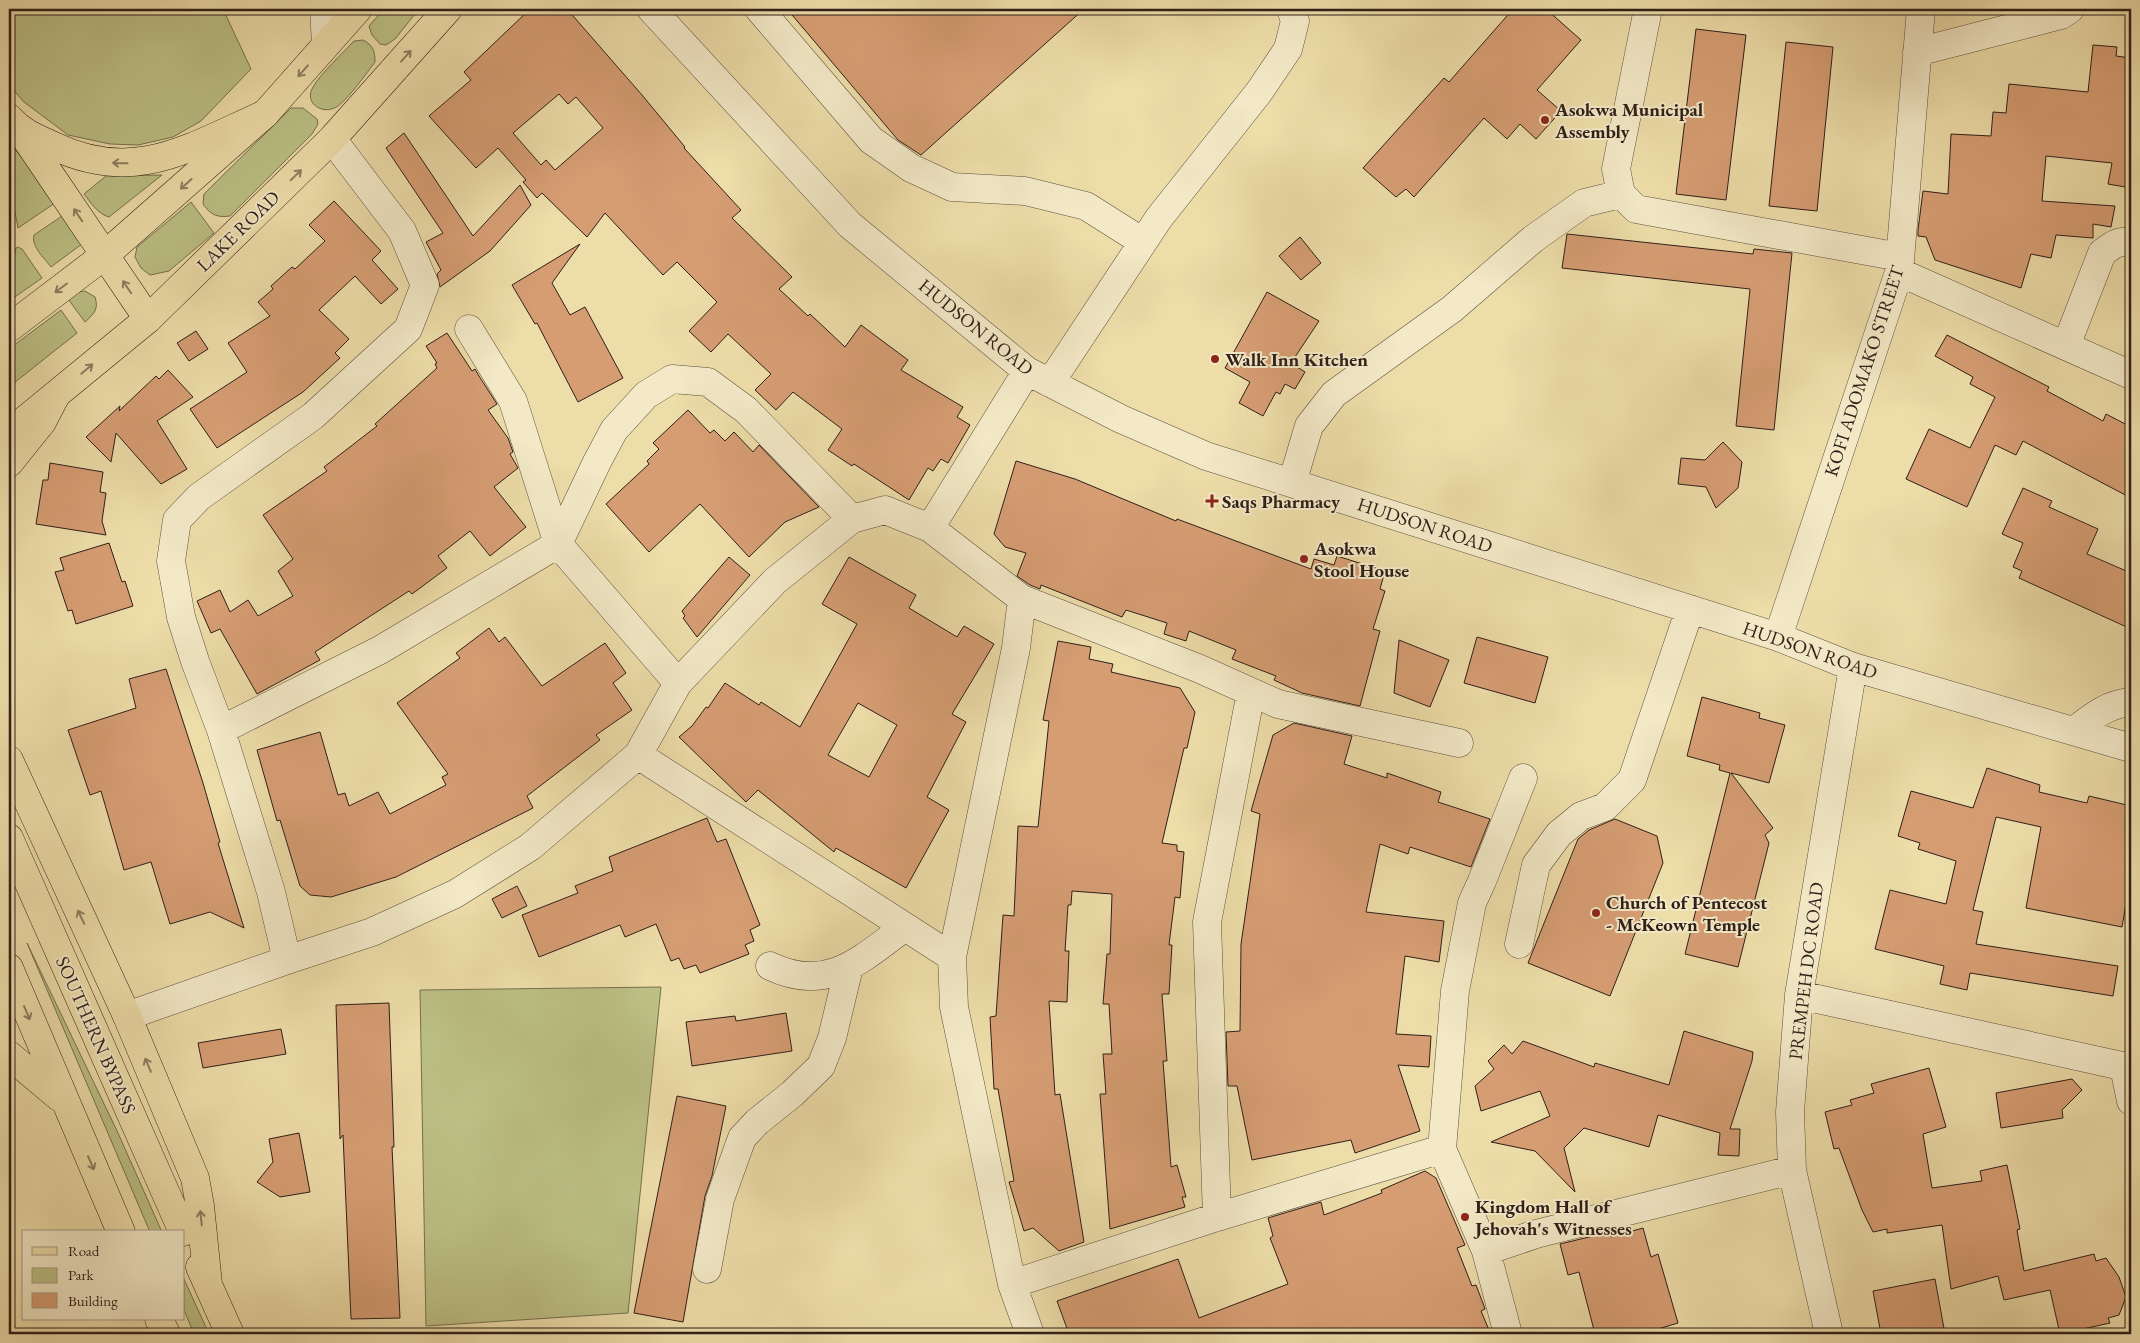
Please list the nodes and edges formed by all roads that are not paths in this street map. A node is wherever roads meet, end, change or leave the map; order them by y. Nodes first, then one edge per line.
1 (324, 9) edge
2 (358, 9) edge
3 (448, 9) edge
4 (651, 9) edge
5 (759, 9) edge
6 (1291, 9) edge
7 (1648, 9) edge
8 (1915, 9) edge
9 (1921, 9) edge
10 (2070, 9) edge
11 (326, 44) junction
12 (1918, 52) junction
13 (264, 114) junction
14 (14, 124) edge
15 (332, 139) junction
16 (1621, 194) junction
17 (1143, 242) junction
18 (2131, 243) edge
19 (105, 255) junction
20 (1900, 265) junction
21 (148, 319) junction
22 (9, 328) edge
23 (469, 329) dead end
24 (2066, 346) junction
25 (2131, 375) edge
26 (1038, 377) junction
27 (56, 395) junction
28 (9, 433) edge
29 (9, 464) edge
30 (1292, 483) junction
31 (852, 519) junction
32 (930, 528) junction
33 (558, 544) junction
34 (1022, 599) junction
35 (1690, 609) junction
36 (1778, 637) junction
37 (1853, 667) junction
38 (678, 683) junction
39 (1251, 692) junction
40 (2131, 702) edge
41 (221, 730) junction
42 (2074, 731) junction
43 (1459, 744) dead end
44 (2131, 748) edge
45 (638, 755) junction
46 (9, 760) edge
47 (1523, 778) dead end
48 (9, 838) edge
49 (905, 927) junction
50 (1519, 944) dead end
51 (952, 957) junction
52 (287, 960) junction
53 (770, 966) dead end
54 (850, 967) junction
55 (9, 968) edge
56 (1799, 996) junction
57 (127, 1016) junction
58 (9, 1055) edge
59 (2128, 1067) edge
60 (2131, 1101) edge
61 (64, 1102) junction
62 (1442, 1149) junction
63 (1792, 1170) junction
64 (1217, 1217) junction
65 (120, 1230) edge
66 (182, 1230) edge
67 (185, 1236) edge
68 (1486, 1251) junction
69 (707, 1269) dead end
70 (208, 1284) junction
71 (1012, 1284) junction
72 (159, 1320) edge
73 (166, 1334) edge
74 (230, 1334) edge
75 (1030, 1334) edge
76 (1508, 1334) edge
77 (1829, 1334) edge

1 - 11 street
2 - 11 main road
15 -> 3 main road, LAKE ROAD
4 - 26 street, HUDSON ROAD
5 - 17 street
6 - 17 street
7 - 16 street
8 - 9 street
9 - 12 street, KOFI ADOMAKO STREET
10 - 12 street
11 -> 13 main road
12 - 20 street, KOFI ADOMAKO STREET
13 -> 14 main road
13 -> 19 main road
19 -> 14 main road
21 -> 15 main road, LAKE ROAD
15 - 41 street
16 - 20 street
16 - 30 street
17 - 26 street
18 - 24 street
21 -> 19 main road
19 -> 22 main road
20 - 24 street
20 - 36 street, KOFI ADOMAKO STREET
27 -> 21 main road, LAKE ROAD
23 - 33 street
24 - 25 street
26 - 30 street, HUDSON ROAD
26 - 32 street
27 - 28 main road, LAKE ROAD
27 - 29 main road
30 - 35 street, HUDSON ROAD
31 - 32 street
31 - 33 street
31 - 38 street
32 - 34 street
33 - 38 street
33 - 41 street
34 - 39 street
34 - 51 street
35 - 36 street, HUDSON ROAD
35 - 50 street
36 - 37 street, HUDSON ROAD
37 - 42 street, HUDSON ROAD
37 - 56 street, PREMPEH DC ROAD
38 - 45 street
39 - 43 street
39 - 64 street
40 - 42 street
41 - 52 street
42 - 44 street, HUDSON ROAD
45 - 49 street
45 - 52 street
57 -> 46 main road
47 - 62 street
48 - 66 main road, SOUTHERN BYPASS
49 - 51 street
49 - 54 street
51 - 71 street
52 - 57 street
53 - 54 street
54 - 69 street
55 -> 61 main road
56 - 59 street
56 - 63 street, PREMPEH DC ROAD
70 -> 57 main road
58 - 61 main road
59 - 60 street
61 -> 65 main road
62 - 64 street
62 - 68 street
63 - 68 street
63 - 77 street, PREMPEH DC ROAD
64 - 71 street
67 - 70 main road, SOUTHERN BYPASS
68 - 76 street
70 - 74 main road, SOUTHERN BYPASS
71 - 75 street
72 - 73 main road

